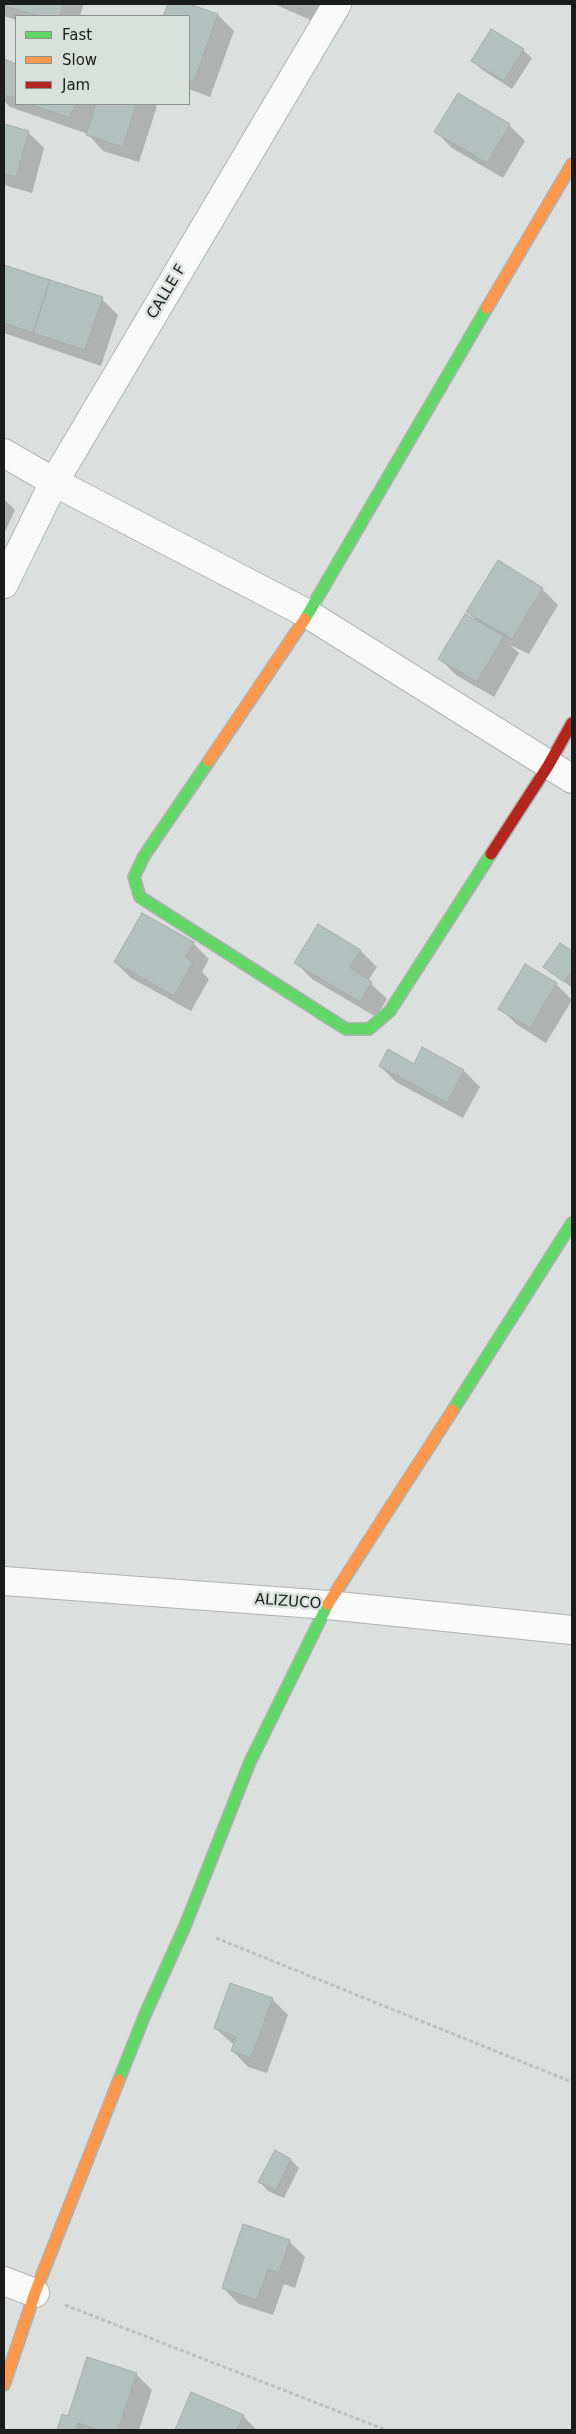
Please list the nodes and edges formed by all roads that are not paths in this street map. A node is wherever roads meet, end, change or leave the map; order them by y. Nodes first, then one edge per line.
1 (337, 4) edge
2 (572, 164) edge
3 (4, 453) edge
4 (54, 482) junction
5 (4, 584) edge
6 (308, 614) junction
7 (572, 723) edge
8 (548, 766) junction
9 (572, 779) edge
10 (572, 1223) edge
11 (4, 1581) edge
12 (328, 1605) junction
13 (572, 1630) edge
14 (4, 2281) edge
15 (35, 2293) junction
16 (4, 2386) edge

1 - 4 street, CALLE F
2 - 6 street
3 - 4 street
4 - 5 street, CALLE F
4 - 6 street
6 - 8 street
6 - 8 street
7 - 8 street
8 - 9 street
10 - 12 street
11 - 12 street, ALIZUCO
12 - 13 street, ALIZUCO
12 - 15 street
14 - 15 street
15 - 16 street

